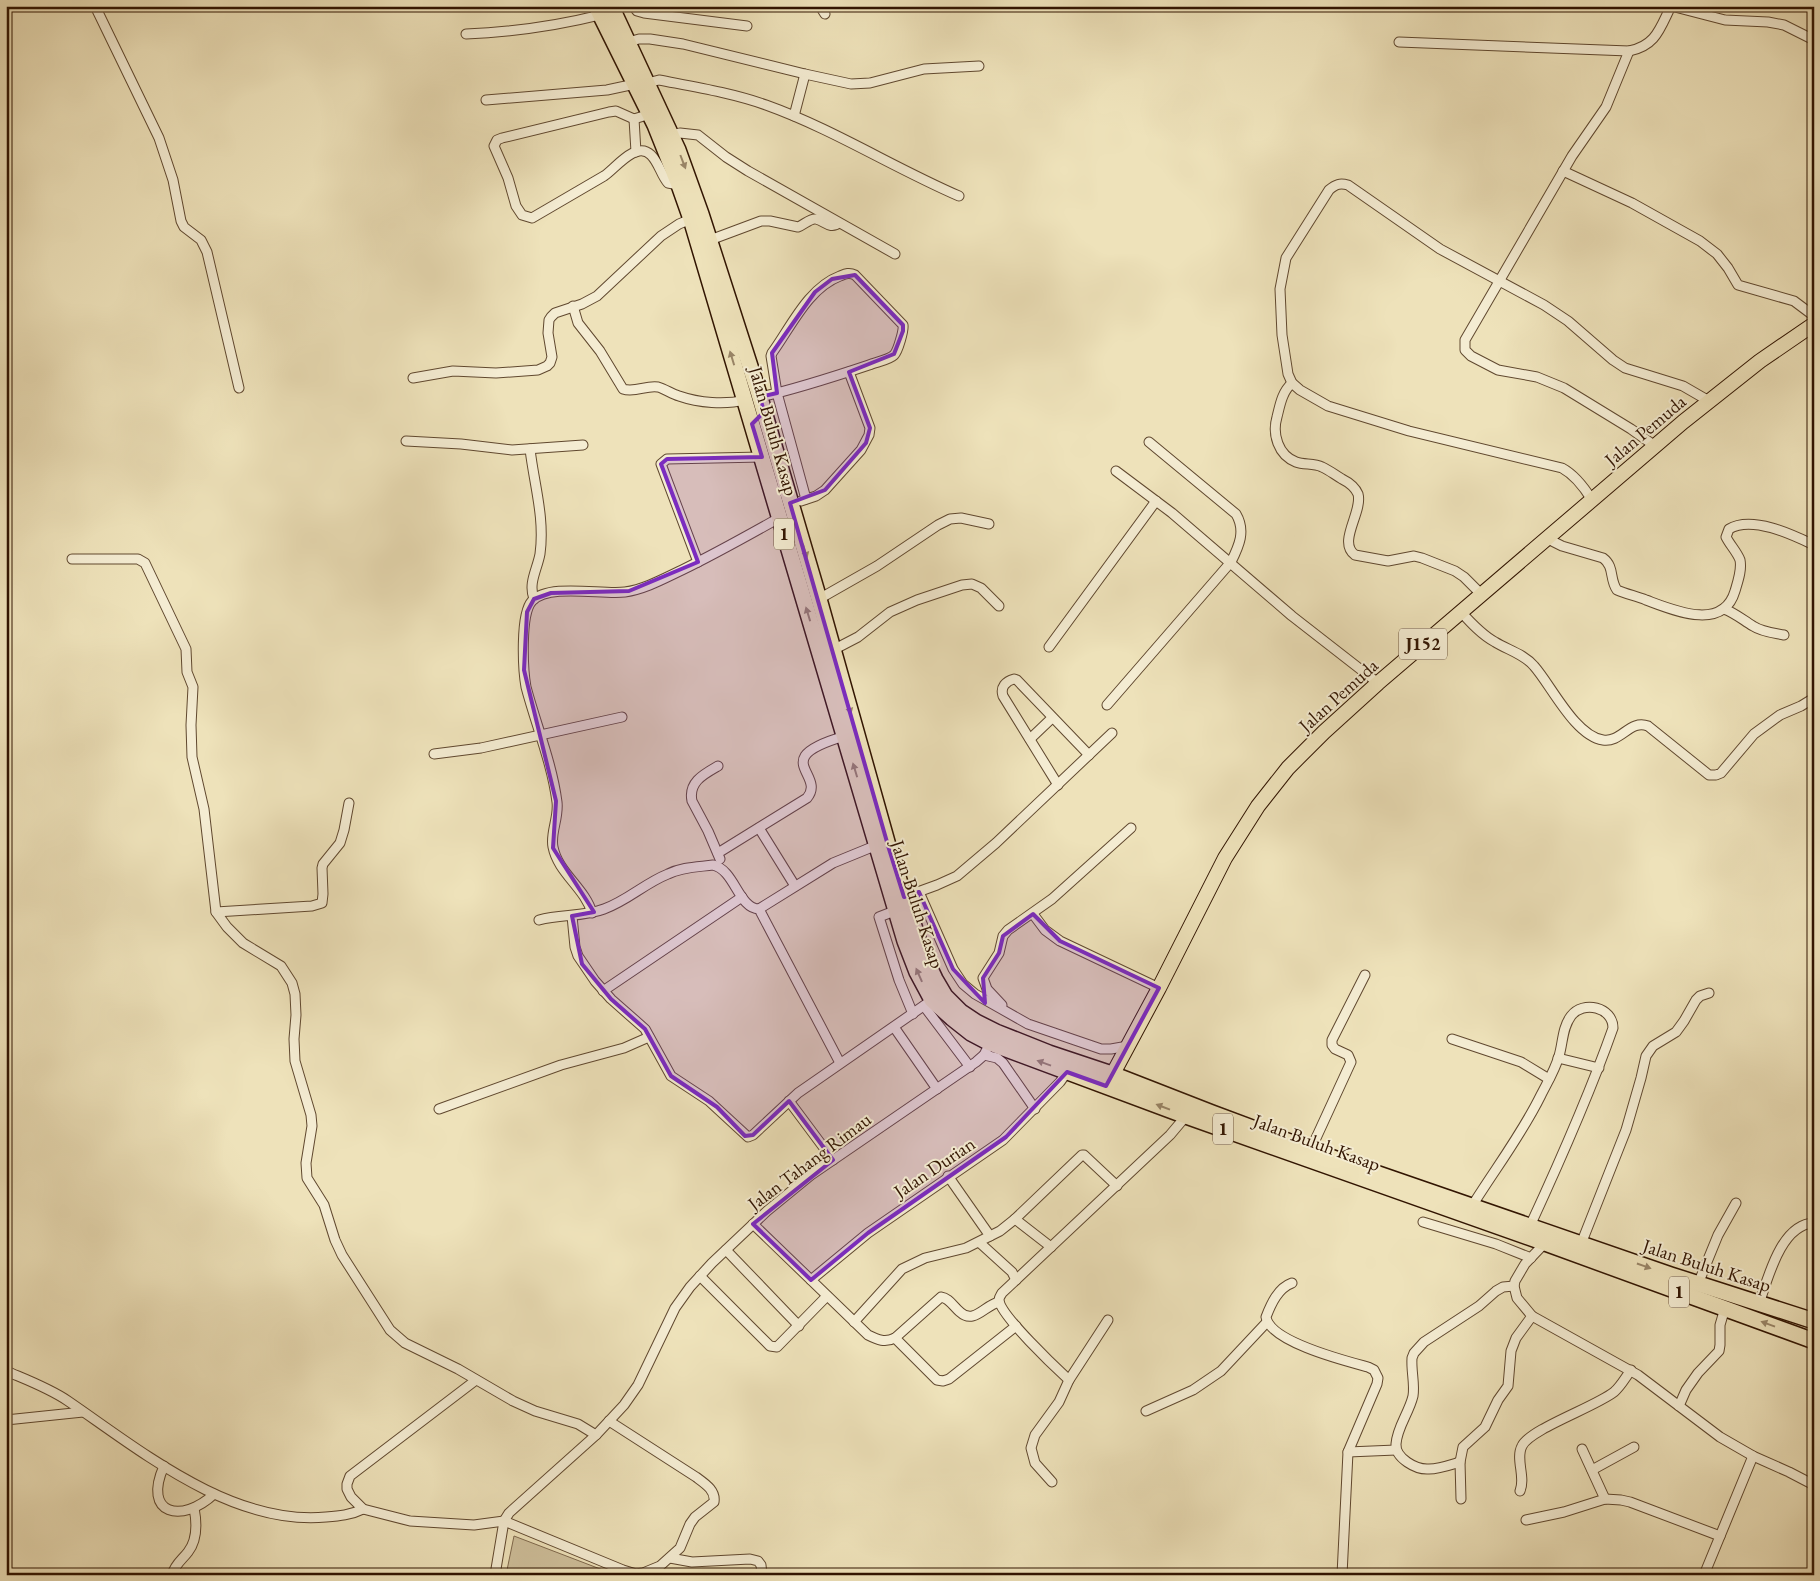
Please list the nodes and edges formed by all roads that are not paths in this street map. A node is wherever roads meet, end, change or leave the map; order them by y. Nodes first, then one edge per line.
1 (95, 6) edge
2 (633, 6) edge
3 (603, 9) edge
4 (747, 26) dead end
5 (466, 34) dead end
6 (1814, 40) edge
7 (628, 42) junction
8 (1399, 42) dead end
9 (1630, 51) junction
10 (979, 66) dead end
11 (805, 74) junction
12 (641, 84) junction
13 (486, 100) dead end
14 (650, 114) junction
15 (794, 116) junction
16 (634, 119) junction
17 (671, 135) junction
18 (636, 152) junction
19 (1563, 171) junction
20 (679, 185) junction
21 (959, 196) dead end
22 (691, 219) junction
23 (839, 223) junction
24 (710, 240) junction
25 (895, 254) dead end
26 (1498, 281) junction
27 (573, 306) junction
28 (1814, 316) edge
29 (1814, 324) edge
30 (849, 372) junction
31 (414, 378) dead end
32 (1292, 383) junction
33 (239, 388) dead end
34 (777, 393) junction
35 (751, 394) junction
36 (1709, 401) junction
37 (759, 421) junction
38 (406, 441) dead end
39 (1149, 442) dead end
40 (583, 444) dead end
41 (1655, 446) junction
42 (530, 449) junction
43 (762, 457) junction
44 (1116, 471) dead end
45 (806, 499) junction
46 (1592, 500) junction
47 (1156, 501) junction
48 (790, 504) junction
49 (779, 518) junction
50 (990, 524) dead end
51 (1546, 538) junction
52 (1814, 545) edge
53 (72, 559) dead end
54 (698, 562) junction
55 (1231, 562) junction
56 (1481, 594) junction
57 (534, 599) junction
58 (819, 599) junction
59 (999, 606) dead end
60 (1724, 609) junction
61 (1461, 612) junction
62 (1784, 636) dead end
63 (1049, 647) dead end
64 (833, 650) junction
65 (1378, 683) junction
66 (1814, 698) edge
67 (1107, 705) dead end
68 (622, 717) dead end
69 (1052, 718) junction
70 (1112, 733) dead end
71 (539, 734) junction
72 (845, 736) junction
73 (1030, 739) junction
74 (434, 754) dead end
75 (1089, 755) junction
76 (718, 766) dead end
77 (1058, 785) junction
78 (349, 803) dead end
79 (759, 828) junction
80 (1131, 828) dead end
81 (877, 845) junction
82 (718, 853) junction
83 (719, 866) junction
84 (795, 886) junction
85 (920, 892) junction
86 (742, 896) junction
87 (904, 896) junction
88 (759, 909) junction
89 (897, 910) junction
90 (216, 912) junction
91 (592, 913) junction
92 (1033, 914) junction
93 (572, 916) junction
94 (540, 920) dead end
95 (1365, 975) dead end
96 (1159, 988) junction
97 (603, 991) junction
98 (1709, 993) dead end
99 (928, 1003) junction
100 (1009, 1012) junction
101 (913, 1014) junction
102 (894, 1027) junction
103 (649, 1037) junction
104 (1452, 1039) dead end
105 (990, 1043) junction
106 (1128, 1046) junction
107 (1558, 1058) junction
108 (840, 1064) junction
109 (970, 1067) junction
110 (1599, 1068) junction
111 (1067, 1072) junction
112 (1549, 1079) junction
113 (1109, 1080) junction
114 (937, 1089) junction
115 (789, 1101) junction
116 (438, 1109) dead end
117 (1034, 1109) junction
118 (1186, 1116) junction
119 (1310, 1149) junction
120 (833, 1160) junction
121 (948, 1176) junction
122 (1117, 1186) junction
123 (1736, 1203) dead end
124 (1472, 1206) junction
125 (1015, 1219) junction
126 (1423, 1222) dead end
127 (1814, 1223) edge
128 (753, 1224) junction
129 (1530, 1226) junction
130 (990, 1236) junction
131 (980, 1242) junction
132 (1545, 1243) junction
133 (1581, 1244) junction
134 (1051, 1247) junction
135 (726, 1250) junction
136 (1531, 1258) junction
137 (700, 1276) junction
138 (812, 1280) junction
139 (1016, 1280) junction
140 (1292, 1283) dead end
141 (1698, 1284) junction
142 (1514, 1286) junction
143 (827, 1296) junction
144 (1000, 1302) junction
145 (1759, 1304) junction
146 (1725, 1308) junction
147 (1532, 1316) junction
148 (1108, 1320) dead end
149 (1812, 1321) edge
150 (854, 1322) junction
151 (1267, 1322) junction
152 (799, 1326) junction
153 (1016, 1326) junction
154 (895, 1338) junction
155 (1809, 1339) edge
156 (1630, 1370) junction
157 (6, 1371) edge
158 (476, 1380) junction
159 (1069, 1380) junction
160 (1679, 1406) junction
161 (1146, 1411) dead end
162 (83, 1412) junction
163 (6, 1420) edge
164 (609, 1421) junction
165 (596, 1435) junction
166 (1634, 1447) dead end
167 (1582, 1449) dead end
168 (1396, 1450) junction
169 (1348, 1452) junction
170 (1753, 1456) junction
171 (1460, 1462) junction
172 (164, 1466) junction
173 (1592, 1470) junction
174 (1052, 1482) dead end
175 (1814, 1484) edge
176 (1520, 1491) dead end
177 (214, 1494) junction
178 (1461, 1499) dead end
179 (1605, 1499) junction
180 (194, 1508) junction
181 (362, 1509) junction
182 (1526, 1520) dead end
183 (504, 1521) junction
184 (1720, 1536) junction
185 (670, 1558) junction
186 (172, 1575) edge
187 (495, 1575) edge
188 (762, 1575) edge
189 (1342, 1575) edge
190 (1704, 1575) edge

1 - 33 street
2 - 4 street
3 - 5 street
3 - 7 highway, Jalan Buluh Kasap / 1
3 - 12 highway, Jalan Buluh Kasap / 1
6 - 9 street
7 - 11 street
7 - 12 highway, Jalan Buluh Kasap / 1
8 - 9 street
9 - 19 street
10 - 11 street
11 - 15 street
12 - 13 street
12 - 14 highway, Jalan Buluh Kasap / 1
12 - 15 street
12 - 17 highway, Jalan Buluh Kasap / 1
14 - 16 street
14 - 20 highway, Jalan Buluh Kasap / 1
15 - 21 street
16 - 18 street
16 - 18 street
17 - 23 street
17 -> 24 highway, Jalan Buluh Kasap / 1
18 - 20 street
19 - 26 street
19 - 28 street
20 - 22 highway, Jalan Buluh Kasap / 1
22 - 27 street
35 -> 22 highway, Jalan Buluh Kasap / 1
23 - 24 street
23 - 25 street
24 - 35 highway, Jalan Buluh Kasap / 1
26 - 32 street
26 - 36 street
26 - 41 street
27 - 31 street
27 - 35 street
29 - 36 main road, Jalan Pemuda / J152
30 - 34 street
30 - 34 street
30 - 45 street
32 - 46 street
32 - 56 street
34 - 35 street
34 - 45 street
35 - 37 highway, Jalan Buluh Kasap / 1
36 - 41 main road, Jalan Pemuda / J152
37 - 43 highway, Jalan Buluh Kasap / 1
37 - 48 highway, Jalan Buluh Kasap / 1
38 - 42 street
39 - 55 street
40 - 42 street
41 - 46 main road, Jalan Pemuda / J152
42 - 57 street
43 - 49 highway, Jalan Buluh Kasap / 1
43 - 54 street
44 - 47 street
45 - 48 street
46 - 51 main road, Jalan Pemuda / J152
47 - 55 street
47 - 63 street
48 -> 58 highway, Jalan Buluh Kasap / 1
49 - 54 street
72 -> 49 highway, Jalan Buluh Kasap / 1
50 - 58 street
51 - 56 main road, Jalan Pemuda / J152
51 - 60 street
52 - 60 street
53 - 90 street
54 - 57 street
55 - 65 street
55 - 67 street
56 - 61 main road, Jalan Pemuda / J152
57 - 71 street
58 - 64 highway, Jalan Buluh Kasap / 1
59 - 64 street
60 - 62 street
61 - 65 main road, Jalan Pemuda / J152
61 - 66 street
64 -> 87 highway, Jalan Buluh Kasap / 1
65 - 96 main road, Jalan Pemuda / J152
68 - 71 street
69 - 73 street
69 - 73 street
69 - 75 street
70 - 75 street
71 - 74 street
71 - 91 street
72 - 79 street
81 -> 72 highway, Jalan Buluh Kasap / 1
73 - 77 street
75 - 77 street
76 - 82 street
77 - 85 street
78 - 90 street
79 - 82 street
79 - 84 street
80 - 92 street
81 - 84 street
81 - 89 highway, Jalan Buluh Kasap / 1
82 - 83 street
83 - 86 street
83 - 91 street
84 - 88 street
85 - 87 street
85 - 100 street
86 - 88 street
86 - 97 street
87 - 105 highway, Jalan Buluh Kasap / 1
88 - 108 street
99 -> 89 highway, Jalan Buluh Kasap / 1
89 - 101 street
90 - 158 street
91 - 93 street
92 - 96 street
92 - 100 street
93 - 94 street
93 - 97 street
95 - 119 street
96 - 106 main road, Jalan Pemuda / J152
97 - 103 street
98 - 133 street
99 - 101 street
99 - 105 highway, Jalan Buluh Kasap / 1
99 - 109 street
100 - 106 street
101 - 102 street
102 - 108 street
102 - 114 street
103 - 115 street
103 - 116 street
104 - 112 street
105 - 109 street, Jalan Tahang Rimau
111 -> 105 highway, Jalan Buluh Kasap / 1
105 - 113 highway, Jalan Buluh Kasap / 1
105 - 117 street
106 - 113 main road, Jalan Pemuda / J152
107 - 110 street
107 - 110 street
107 - 112 street
108 - 115 street
109 - 114 street, Jalan Tahang Rimau
110 - 129 street
111 - 113 highway, Jalan Buluh Kasap / 1
111 - 117 street, Jalan Durian
112 - 124 street
118 -> 113 highway, Jalan Buluh Kasap / 1
113 - 119 highway, Jalan Buluh Kasap / 1
114 - 120 street, Jalan Tahang Rimau
115 - 120 street
117 - 121 street, Jalan Durian
118 - 122 street
118 - 132 highway, Jalan Buluh Kasap / 1
119 - 124 highway, Jalan Buluh Kasap / 1
120 - 128 street, Jalan Tahang Rimau
121 - 130 street
121 - 138 street, Jalan Durian
122 - 125 street
122 - 134 street
123 - 141 street
124 - 129 highway, Jalan Buluh Kasap / 1
125 - 130 street
125 - 134 street
126 - 136 street
127 - 145 street
128 - 135 street, Jalan Tahang Rimau
128 - 138 street
129 - 133 highway, Jalan Buluh Kasap / 1
130 - 131 street
131 - 139 street
131 - 150 street
132 - 136 street
132 - 146 highway, Jalan Buluh Kasap / 1
133 -> 141 highway, Jalan Buluh Kasap / 1
134 - 139 street
135 - 137 street, Jalan Tahang Rimau
135 - 152 street
136 - 142 street
137 - 152 street
137 - 164 street, Jalan Tahang Rimau
138 - 143 street
139 - 144 street
140 - 151 street
141 - 145 highway, Jalan Buluh Kasap / 1
142 - 147 street
142 - 168 street
143 - 150 street
143 - 152 street
144 - 153 street
144 - 154 street
145 - 149 highway, Jalan Buluh Kasap / 1
155 -> 146 highway, Jalan Buluh Kasap / 1
146 - 160 street
147 - 156 street
147 - 171 street
148 - 159 street
149 - 155 highway
150 - 154 street
151 - 161 street
151 - 169 street
153 - 154 street
153 - 159 street
156 - 160 street
156 - 176 street
157 - 162 street
158 - 165 street
158 - 181 street
159 - 174 street
160 - 170 street
162 - 163 street
162 - 172 street
164 - 165 street, Jalan Tahang Rimau
164 - 185 street
165 - 183 street, Jalan Tahang Rimau
166 - 173 street
167 - 173 street
168 - 169 street
168 - 171 street
169 - 189 street
170 - 175 street
170 - 184 street
171 - 178 street
172 - 177 street
172 - 180 street
173 - 179 street
177 - 180 street
177 - 181 street
179 - 182 street
179 - 184 street
180 - 186 street
181 - 183 street
183 - 185 street
183 - 187 street
184 - 190 street
185 - 188 street

